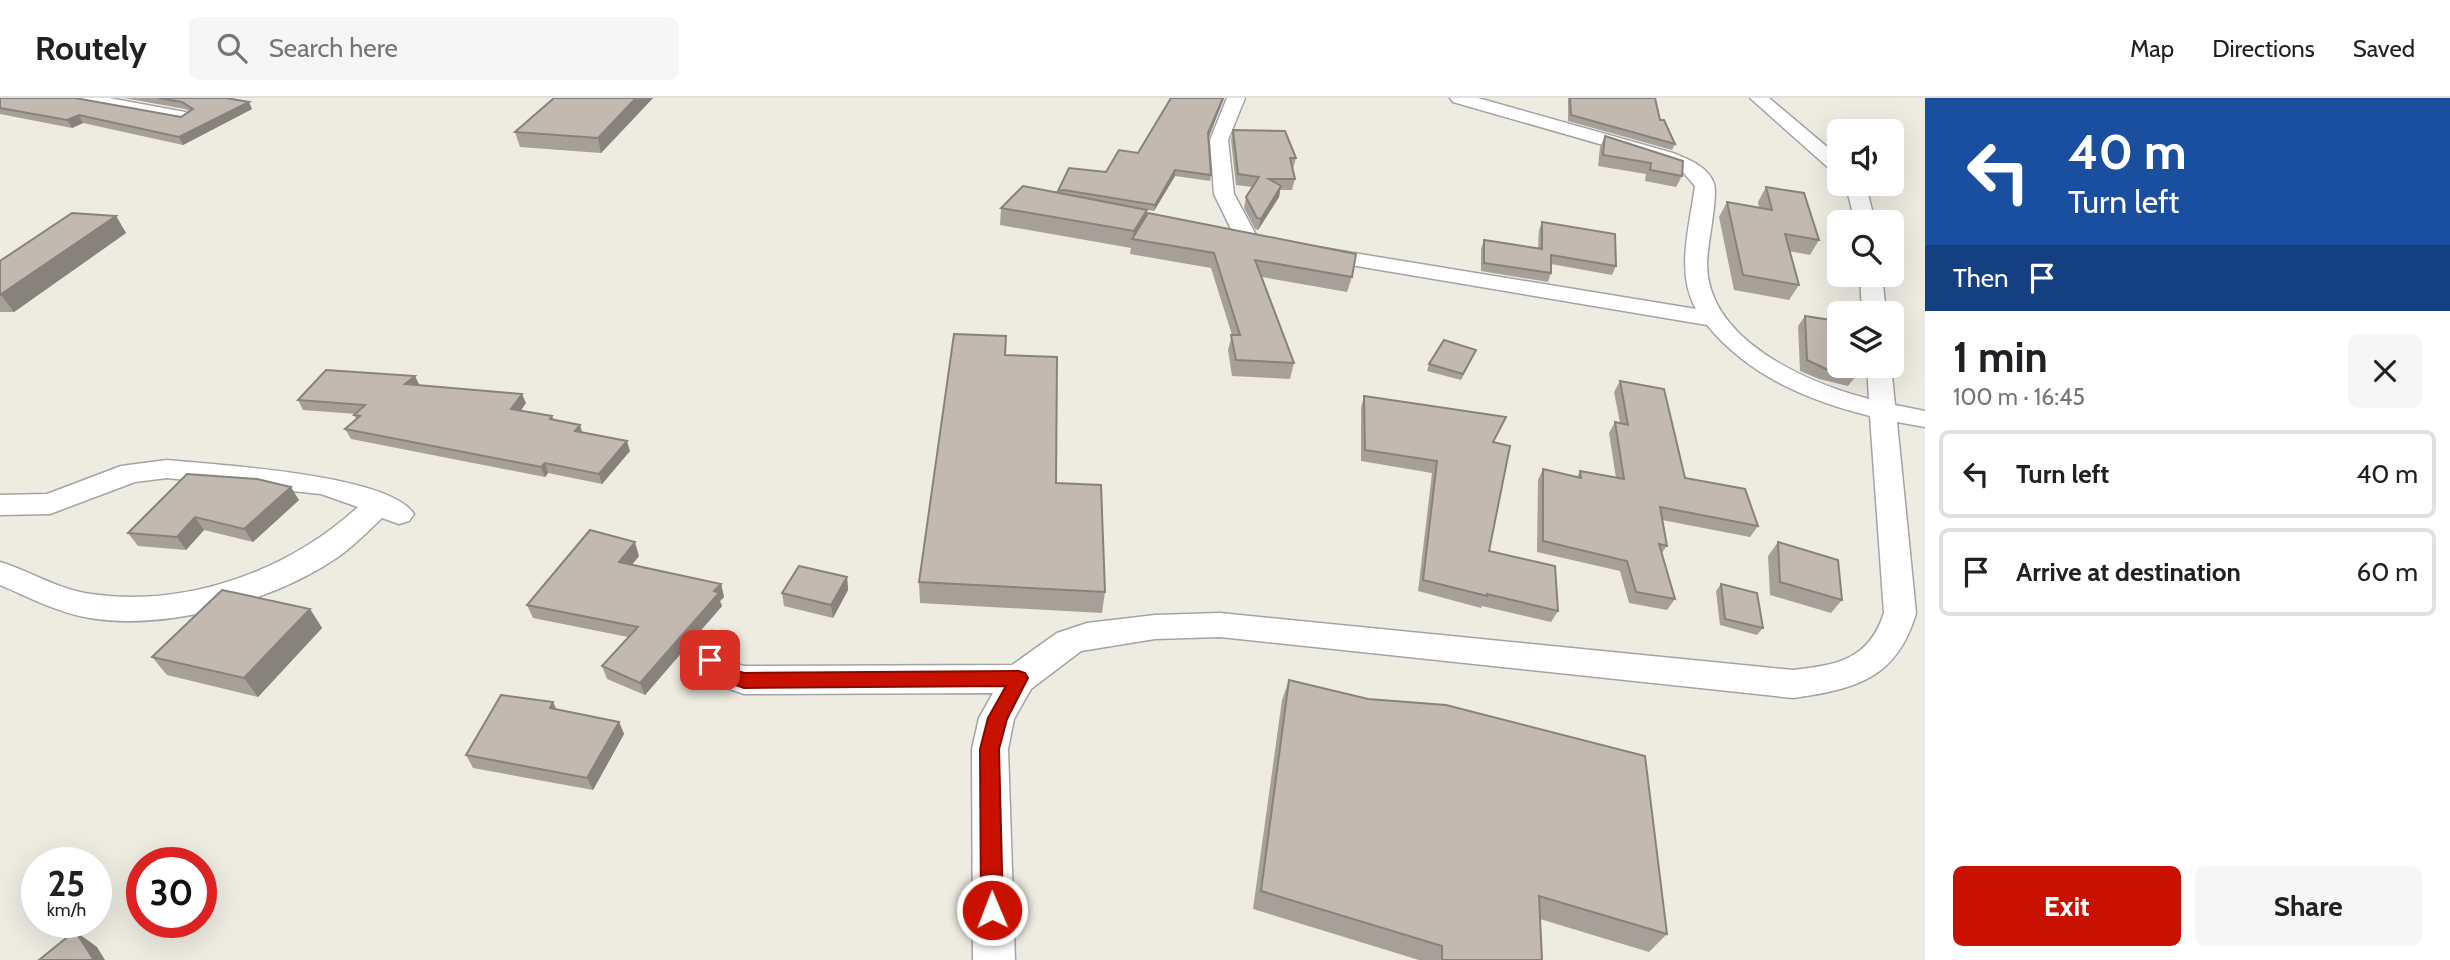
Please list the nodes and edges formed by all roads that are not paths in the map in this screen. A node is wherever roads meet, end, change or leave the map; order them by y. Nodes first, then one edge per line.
1 (80, 98) edge
2 (1236, 98) edge
3 (1459, 98) edge
4 (1759, 98) edge
5 (185, 117) edge
6 (1827, 157) edge
7 (1219, 231) edge
8 (1300, 250) edge
9 (1714, 319) junction
10 (1880, 378) edge
11 (1883, 412) junction
12 (1925, 419) edge
13 (0, 505) edge
14 (0, 573) edge
15 (712, 644) dead end
16 (1019, 678) junction
17 (994, 960) edge

1 - 5 street
2 - 7 street
3 - 9 street
4 - 6 street
8 - 9 street
9 - 11 street
10 - 11 street
11 - 12 street
11 - 16 street
13 - 14 street
15 - 16 street
16 - 17 street

